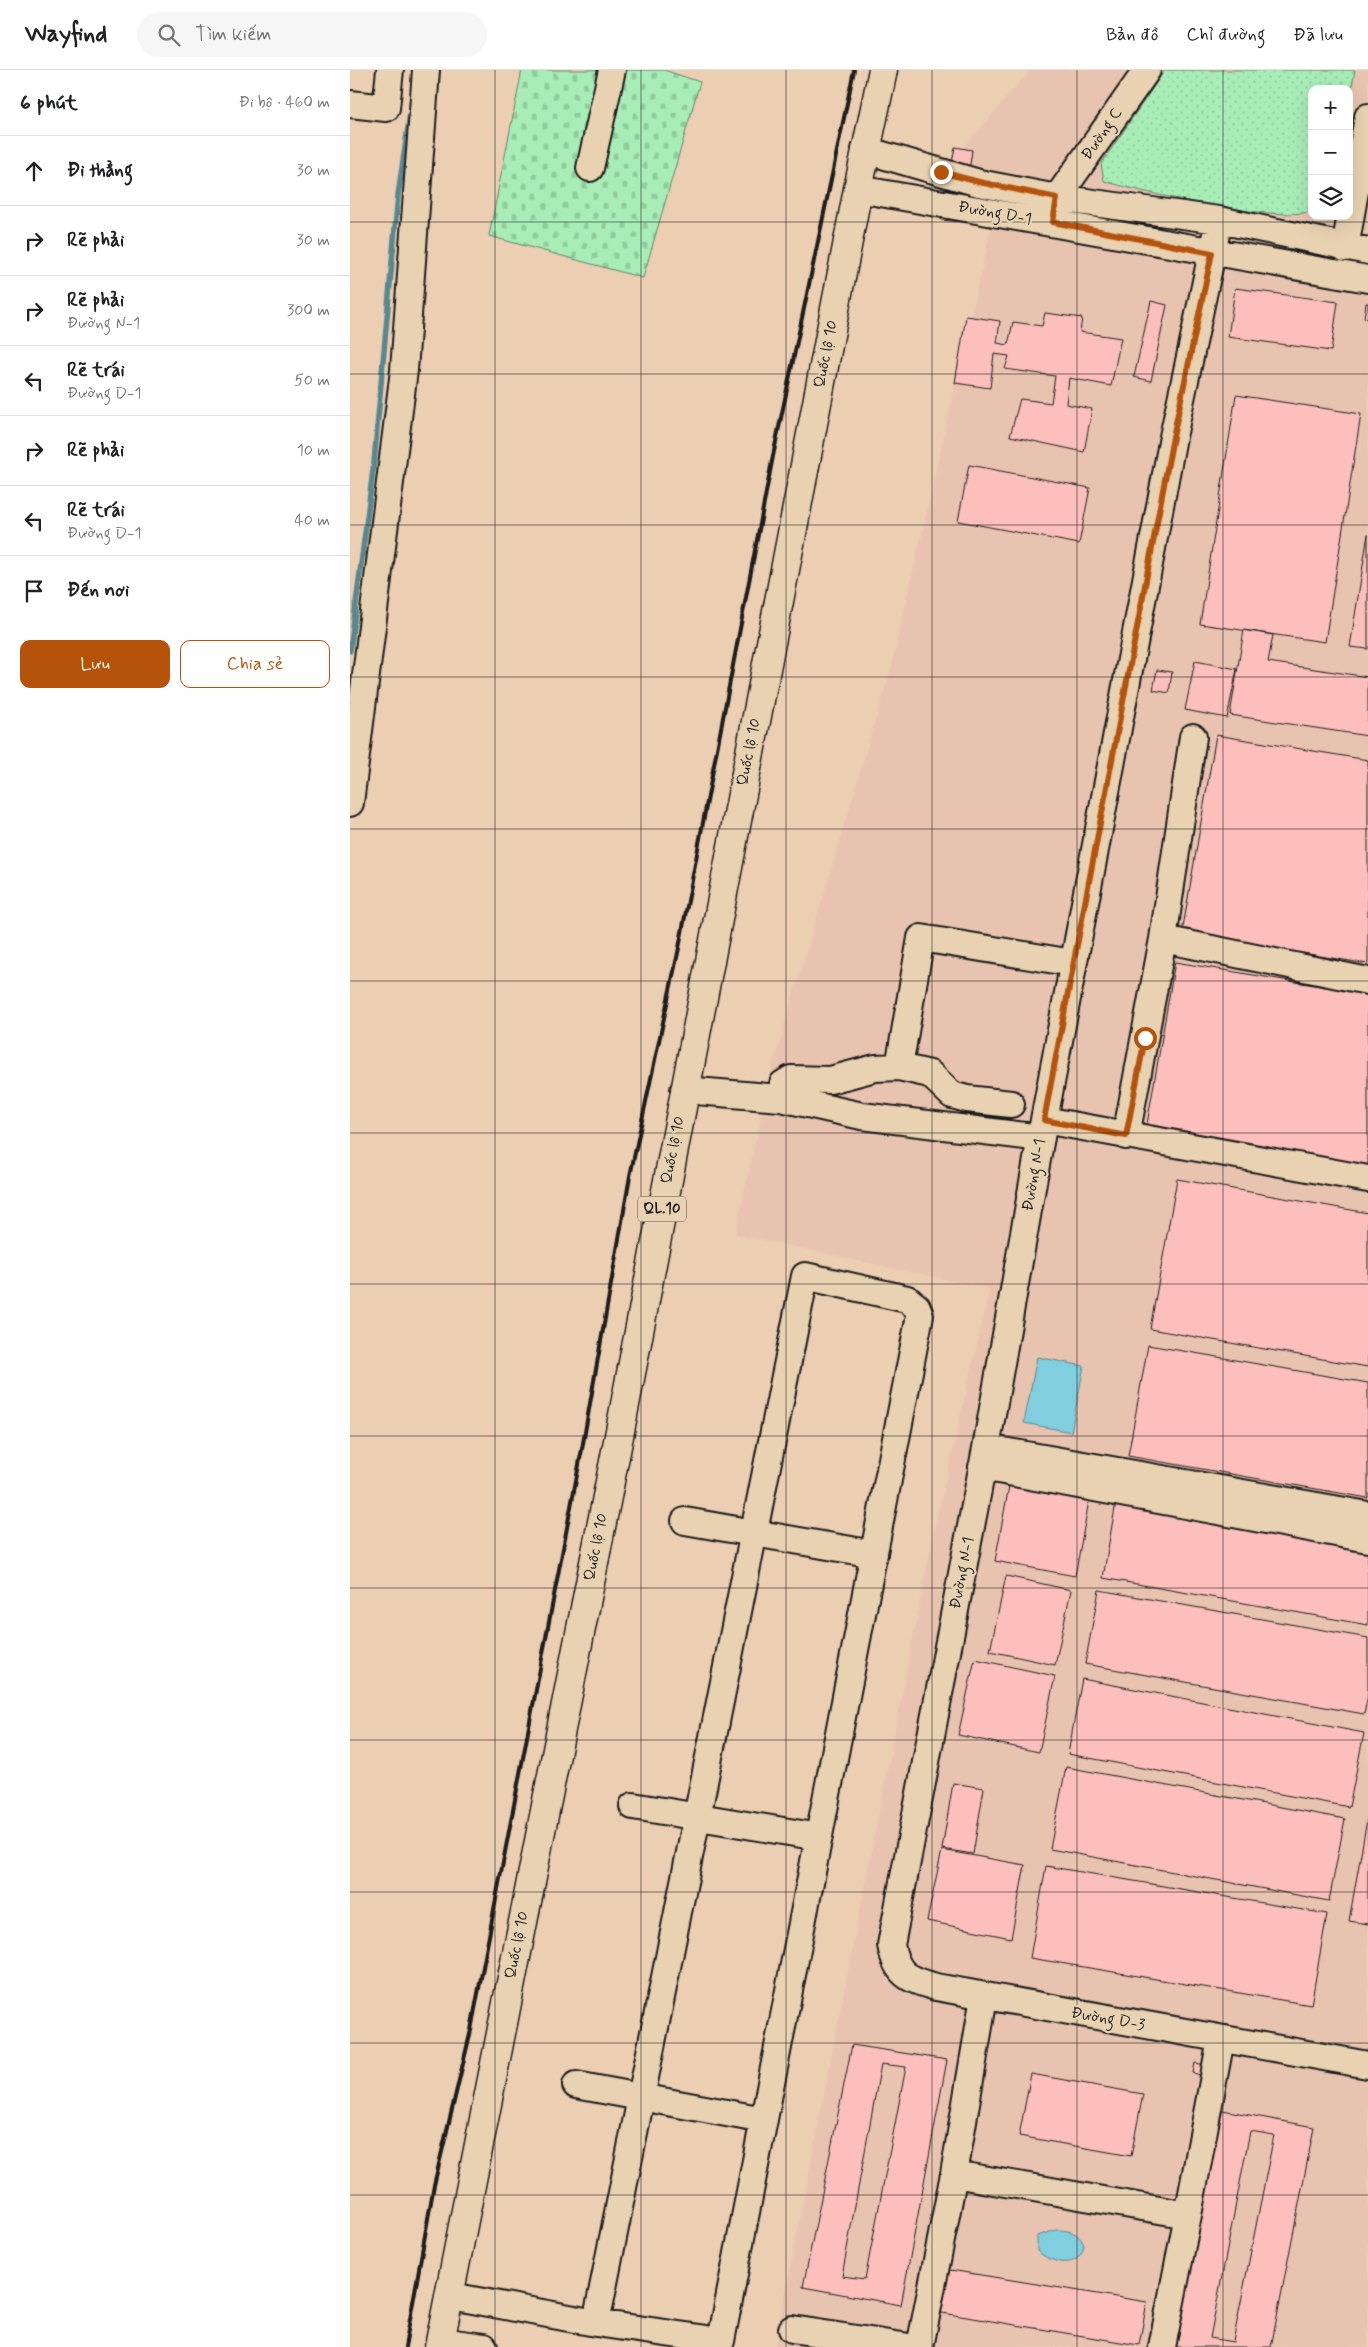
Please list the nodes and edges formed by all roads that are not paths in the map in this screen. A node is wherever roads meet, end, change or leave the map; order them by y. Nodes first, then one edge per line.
1 (390, 70) edge
2 (426, 70) edge
3 (612, 70) edge
4 (882, 70) edge
5 (1147, 70) edge
6 (350, 104) edge
7 (1368, 117) edge
8 (865, 150) junction
9 (590, 168) dead end
10 (858, 190) junction
11 (1055, 210) junction
12 (1219, 220) junction
13 (1357, 250) edge
14 (1212, 253) junction
15 (1368, 279) edge
16 (1193, 737) dead end
17 (350, 803) edge
18 (1163, 940) junction
19 (1073, 963) junction
20 (1368, 981) edge
21 (899, 1067) junction
22 (684, 1090) junction
23 (781, 1098) junction
24 (1011, 1104) dead end
25 (1043, 1129) junction
26 (1126, 1136) junction
27 (1368, 1179) edge
28 (984, 1458) junction
29 (1368, 1515) edge
30 (685, 1521) dead end
31 (754, 1533) junction
32 (1368, 1539) edge
33 (874, 1554) junction
34 (633, 1806) dead end
35 (697, 1816) junction
36 (819, 1837) junction
37 (895, 1924) joint
38 (984, 1997) junction
39 (1221, 2039) junction
40 (1368, 2065) edge
41 (576, 2085) dead end
42 (641, 2098) junction
43 (764, 2120) junction
44 (954, 2174) junction
45 (1188, 2215) junction
46 (451, 2296) junction
47 (596, 2324) junction
48 (792, 2329) dead end
49 (440, 2344) edge
50 (484, 2347) edge
51 (910, 2347) edge
52 (920, 2347) edge
53 (1162, 2347) edge

1 - 6 street
2 - 17 street
3 - 9 street
4 - 8 highway, Quốc lộ 10 / QL.10
5 - 11 street, Đường C
7 - 13 street
8 - 10 highway, Quốc lộ 10 / QL.10
8 - 11 street, Đường D-1
10 - 11 street, Đường D-1
10 - 22 highway, Quốc lộ 10 / QL.10
11 - 12 street, Đường D-1
11 - 14 street, Đường D-1
12 - 13 street, Đường D-1
12 - 14 street, Đường N-1
14 - 15 street, Đường D-1
14 - 19 street, Đường N-1
16 - 18 street
18 - 20 street
18 - 26 street
19 - 21 street
19 - 25 street, Đường N-1
21 - 23 street
21 - 24 street
22 - 23 street
22 - 46 highway, Quốc lộ 10 / QL.10
23 - 25 street
25 - 26 street
25 - 28 street, Đường N-1
26 - 27 street
28 - 29 street
28 - 32 street
28 - 37 street, Đường N-1
30 - 31 street
31 - 33 street
31 - 33 street
31 - 35 street
33 - 36 street
34 - 35 street
35 - 36 street
35 - 42 street
36 - 43 street
37 - 38 street, Đường D-3
38 - 39 street, Đường D-3
38 - 44 street
39 - 40 street, Đường D-3
39 - 45 street
41 - 42 street
42 - 43 street
42 - 47 street
43 - 47 street
44 - 45 street
44 - 52 street
45 - 53 street
46 - 47 street
46 - 49 highway, Quốc lộ 10 / QL.10
48 - 51 street
49 - 50 street

